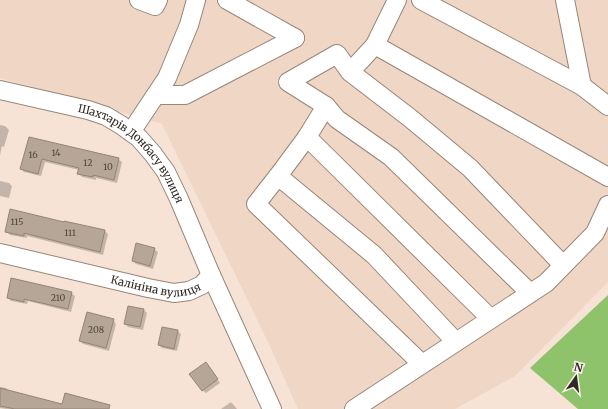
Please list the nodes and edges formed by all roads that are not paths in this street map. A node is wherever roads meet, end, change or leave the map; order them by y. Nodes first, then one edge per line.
1 (139, 0) edge
2 (158, 0) edge
3 (196, 0) edge
4 (227, 0) edge
5 (397, 0) edge
6 (421, 0) edge
7 (565, 0) edge
8 (374, 44) junction
9 (350, 72) junction
10 (582, 86) junction
11 (0, 90) edge
12 (156, 95) junction
13 (326, 106) junction
14 (608, 106) edge
15 (131, 132) junction
16 (307, 137) junction
17 (278, 176) junction
18 (608, 177) edge
19 (608, 205) edge
20 (0, 253) edge
21 (563, 265) junction
22 (211, 275) junction
23 (530, 293) junction
24 (491, 319) junction
25 (456, 342) junction
26 (422, 364) junction
27 (272, 409) edge
28 (354, 409) edge

1 - 2 street
3 - 12 street
4 - 12 street
5 - 8 street
6 - 10 street
7 - 10 street
8 - 9 street
8 - 18 street
9 - 13 street
9 - 21 street
10 - 14 street
11 - 15 street, Шахтарів Донбасу вулиця
12 - 15 street
13 - 16 street
13 - 23 street
15 - 22 street, Шахтарів Донбасу вулиця
16 - 17 street
16 - 24 street
17 - 25 street
17 - 26 street
19 - 21 street
20 - 22 street, Калініна вулиця
21 - 23 street
22 - 27 street, Калініна вулиця
23 - 24 street
24 - 25 street
25 - 26 street
26 - 28 street

